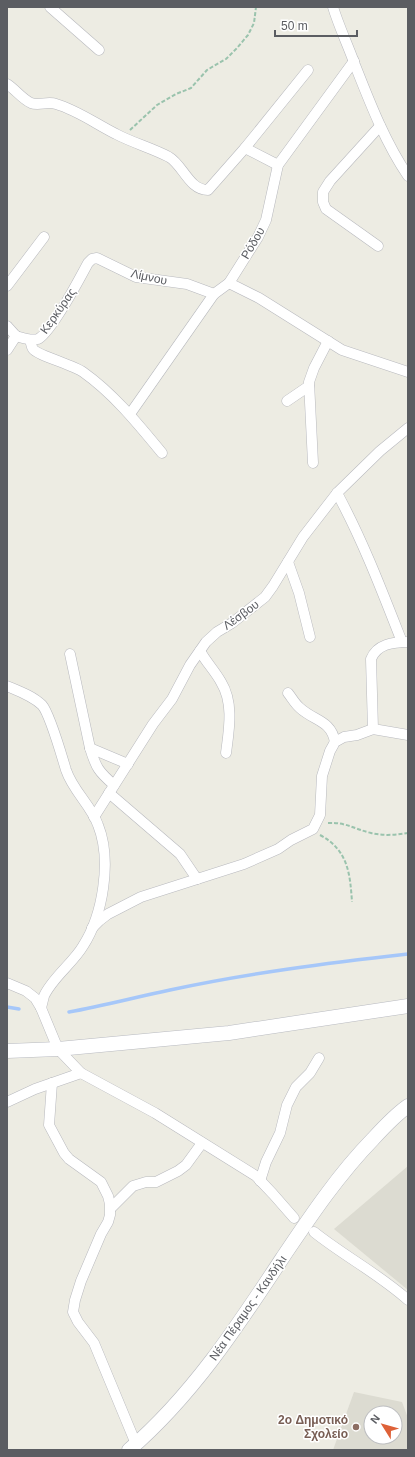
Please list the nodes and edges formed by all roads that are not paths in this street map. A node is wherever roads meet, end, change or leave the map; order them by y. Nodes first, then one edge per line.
1 (50, 7) edge
2 (336, 9) edge
3 (99, 50) dead end
4 (354, 61) junction
5 (308, 70) dead end
6 (7, 84) edge
7 (380, 126) junction
8 (246, 148) junction
9 (278, 166) junction
10 (408, 176) edge
11 (44, 237) dead end
12 (378, 246) dead end
13 (88, 263) joint
14 (229, 283) junction
15 (7, 286) edge
16 (214, 294) junction
17 (7, 326) edge
18 (16, 336) junction
19 (30, 340) junction
20 (328, 341) junction
21 (7, 350) edge
22 (408, 372) edge
23 (309, 386) junction
24 (287, 401) dead end
25 (130, 414) junction
26 (408, 428) edge
27 (162, 453) dead end
28 (313, 463) dead end
29 (337, 493) junction
30 (288, 562) junction
31 (310, 637) dead end
32 (405, 642) edge
33 (200, 651) junction
34 (70, 654) dead end
35 (7, 686) edge
36 (288, 693) dead end
37 (373, 729) junction
38 (408, 735) edge
39 (335, 742) junction
40 (90, 748) junction
41 (226, 753) dead end
42 (128, 764) junction
43 (112, 789) junction
44 (94, 817) junction
45 (197, 879) junction
46 (92, 928) junction
47 (7, 983) edge
48 (408, 1006) edge
49 (41, 1008) junction
50 (58, 1050) junction
51 (7, 1051) edge
52 (319, 1058) dead end
53 (81, 1073) junction
54 (52, 1083) junction
55 (7, 1102) edge
56 (408, 1106) edge
57 (408, 1116) edge
58 (202, 1143) junction
59 (356, 1156) junction
60 (260, 1181) junction
61 (111, 1208) junction
62 (294, 1218) dead end
63 (314, 1232) dead end
64 (408, 1300) edge
65 (132, 1447) edge

1 - 3 street
2 - 4 street
4 - 7 street
4 - 9 street, Ρόδου
5 - 8 street
6 - 8 street
7 - 10 street
7 - 12 street
8 - 9 street
9 - 14 street, Ρόδου
11 - 15 street
13 - 16 street, Λίμνου
13 - 19 street, Κερκύρας
14 - 16 street, Ρόδου
14 - 20 street
16 - 25 street, Ρόδου
17 - 18 street
18 - 19 street, Κερκύρας
18 - 21 street
19 - 25 street
20 - 22 street
20 - 23 street
23 - 24 street
23 - 28 street
25 - 27 street
26 - 29 street, Λέσβου
29 - 30 street, Λέσβου
29 - 32 street
30 - 31 street
30 - 33 street, Λέσβου
32 - 37 street
33 - 41 street
33 - 42 street, Λέσβου
34 - 40 street
35 - 44 street
36 - 39 street
37 - 38 street
37 - 39 street
39 - 45 street
40 - 42 street
40 - 43 street
42 - 43 street, Λέσβου
43 - 44 street, Λέσβου
43 - 45 street
44 - 46 street
45 - 46 street
46 - 49 street
47 - 49 street
48 - 50 street
49 - 50 street
50 - 51 street
50 - 53 street
52 - 60 street
53 - 54 street
53 - 58 street
54 - 55 street
54 - 61 street
56 - 59 street, Νέα Πέραμος - Κανδήλι
57 - 59 street, Νέα Πέραμος - Κανδήλι
58 - 60 street
58 - 61 street
59 - 65 street, Νέα Πέραμος - Κανδήλι
60 - 62 street
61 - 65 street
63 - 64 street

